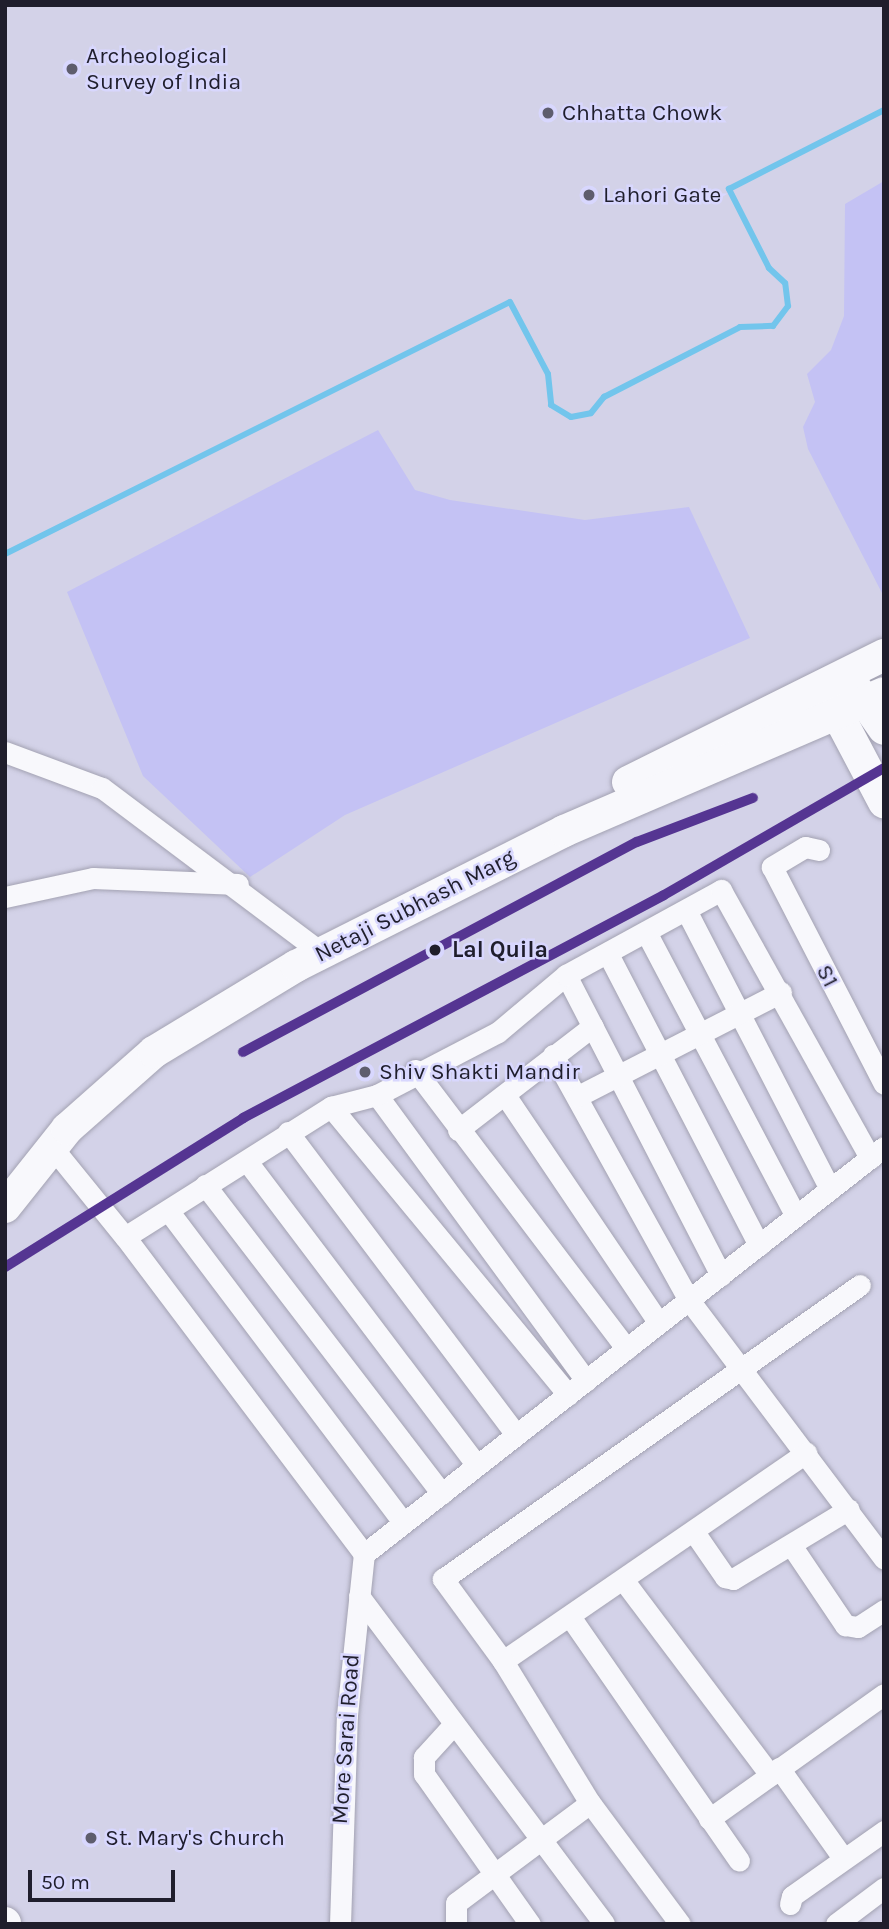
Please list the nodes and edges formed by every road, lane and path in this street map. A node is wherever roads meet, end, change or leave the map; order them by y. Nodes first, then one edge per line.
1 (884, 655) edge
2 (840, 674) junction
3 (876, 696) edge
4 (836, 713) junction
5 (884, 729) edge
6 (5, 752) edge
7 (884, 802) edge
8 (819, 850) dead end
9 (238, 884) junction
10 (5, 897) edge
11 (687, 912) junction
12 (646, 932) junction
13 (311, 945) junction
14 (608, 954) junction
15 (566, 975) junction
16 (781, 992) junction
17 (741, 1013) junction
18 (593, 1026) junction
19 (700, 1033) junction
20 (659, 1053) junction
21 (553, 1055) junction
22 (415, 1070) junction
23 (618, 1074) junction
24 (884, 1084) edge
25 (377, 1094) junction
26 (505, 1095) junction
27 (578, 1096) junction
28 (331, 1107) junction
29 (458, 1130) junction
30 (288, 1132) junction
31 (52, 1147) junction
32 (877, 1153) edge
33 (249, 1164) junction
34 (5, 1171) edge
35 (205, 1185) junction
36 (830, 1189) junction
37 (5, 1207) edge
38 (170, 1213) junction
39 (796, 1216) junction
40 (125, 1237) junction
41 (759, 1245) junction
42 (721, 1275) junction
43 (860, 1285) dead end
44 (689, 1300) junction
45 (659, 1323) junction
46 (627, 1349) junction
47 (741, 1369) junction
48 (586, 1381) junction
49 (568, 1395) junction
50 (516, 1435) junction
51 (806, 1453) junction
52 (477, 1466) junction
53 (442, 1494) junction
54 (849, 1509) junction
55 (404, 1523) junction
56 (694, 1532) junction
57 (791, 1545) junction
58 (364, 1555) junction
59 (884, 1559) edge
60 (624, 1581) junction
61 (359, 1596) junction
62 (884, 1610) edge
63 (571, 1618) junction
64 (503, 1661) junction
65 (884, 1694) edge
66 (454, 1724) junction
67 (775, 1772) junction
68 (590, 1803) junction
69 (709, 1819) junction
70 (884, 1831) edge
71 (542, 1844) junction
72 (843, 1858) junction
73 (739, 1861) dead end
74 (495, 1876) junction
75 (884, 1888) edge
76 (790, 1904) dead end
77 (340, 1924) edge
78 (456, 1924) edge
79 (530, 1924) edge
80 (604, 1924) edge
81 (680, 1924) edge
82 (836, 1924) edge

1 - 2 main road, Netaji Subhash Marg
2 - 3 main road
2 - 4 main road
2 - 13 main road, Netaji Subhash Marg
3 - 4 main road, Netaji Subhash Marg
3 - 5 main road
4 - 7 main road
4 - 31 main road, Netaji Subhash Marg
6 - 9 street
8 - 24 street, S1
9 - 10 street
9 - 13 street
11 - 12 street
11 - 16 street
11 - 17 street
12 - 14 street
12 - 19 street
13 - 34 main road, Netaji Subhash Marg
14 - 15 street
14 - 20 street
15 - 18 street
15 - 22 street
16 - 17 street
16 - 32 street
17 - 19 street
17 - 36 street
18 - 21 street
18 - 23 street
19 - 20 street
19 - 39 street
20 - 23 street
20 - 41 street
21 - 26 street
21 - 27 street
22 - 25 street
22 - 29 street
23 - 27 street
23 - 42 street
25 - 28 street
25 - 48 street
26 - 29 street
26 - 45 street
27 - 44 street
28 - 30 street
28 - 49 street
29 - 46 street
30 - 33 street
30 - 50 street
31 - 37 main road, Netaji Subhash Marg
31 - 40 street
32 - 36 street
33 - 35 street
33 - 52 street
35 - 38 street
35 - 53 street
36 - 39 street
38 - 40 street
38 - 55 street
39 - 41 street
40 - 58 street
41 - 42 street
42 - 44 street
43 - 47 street
44 - 45 street
44 - 47 street
45 - 46 street
46 - 48 street
47 - 51 street
47 - 64 street
48 - 49 street
49 - 50 street
50 - 52 street
51 - 54 street
51 - 56 street
52 - 53 street
53 - 55 street
54 - 57 street
54 - 59 street
55 - 58 street
56 - 57 street
56 - 60 street
57 - 62 street
58 - 61 street, More Sarai Road
60 - 63 street
60 - 67 street
61 - 66 street
61 - 77 street, More Sarai Road
63 - 64 street
63 - 69 street
64 - 68 street
65 - 67 street
66 - 71 street
66 - 74 street
67 - 69 street
67 - 72 street
68 - 71 street
68 - 81 street
69 - 73 street
70 - 72 street
71 - 74 street
71 - 80 street
72 - 76 street
74 - 78 street
74 - 79 street
75 - 82 street

